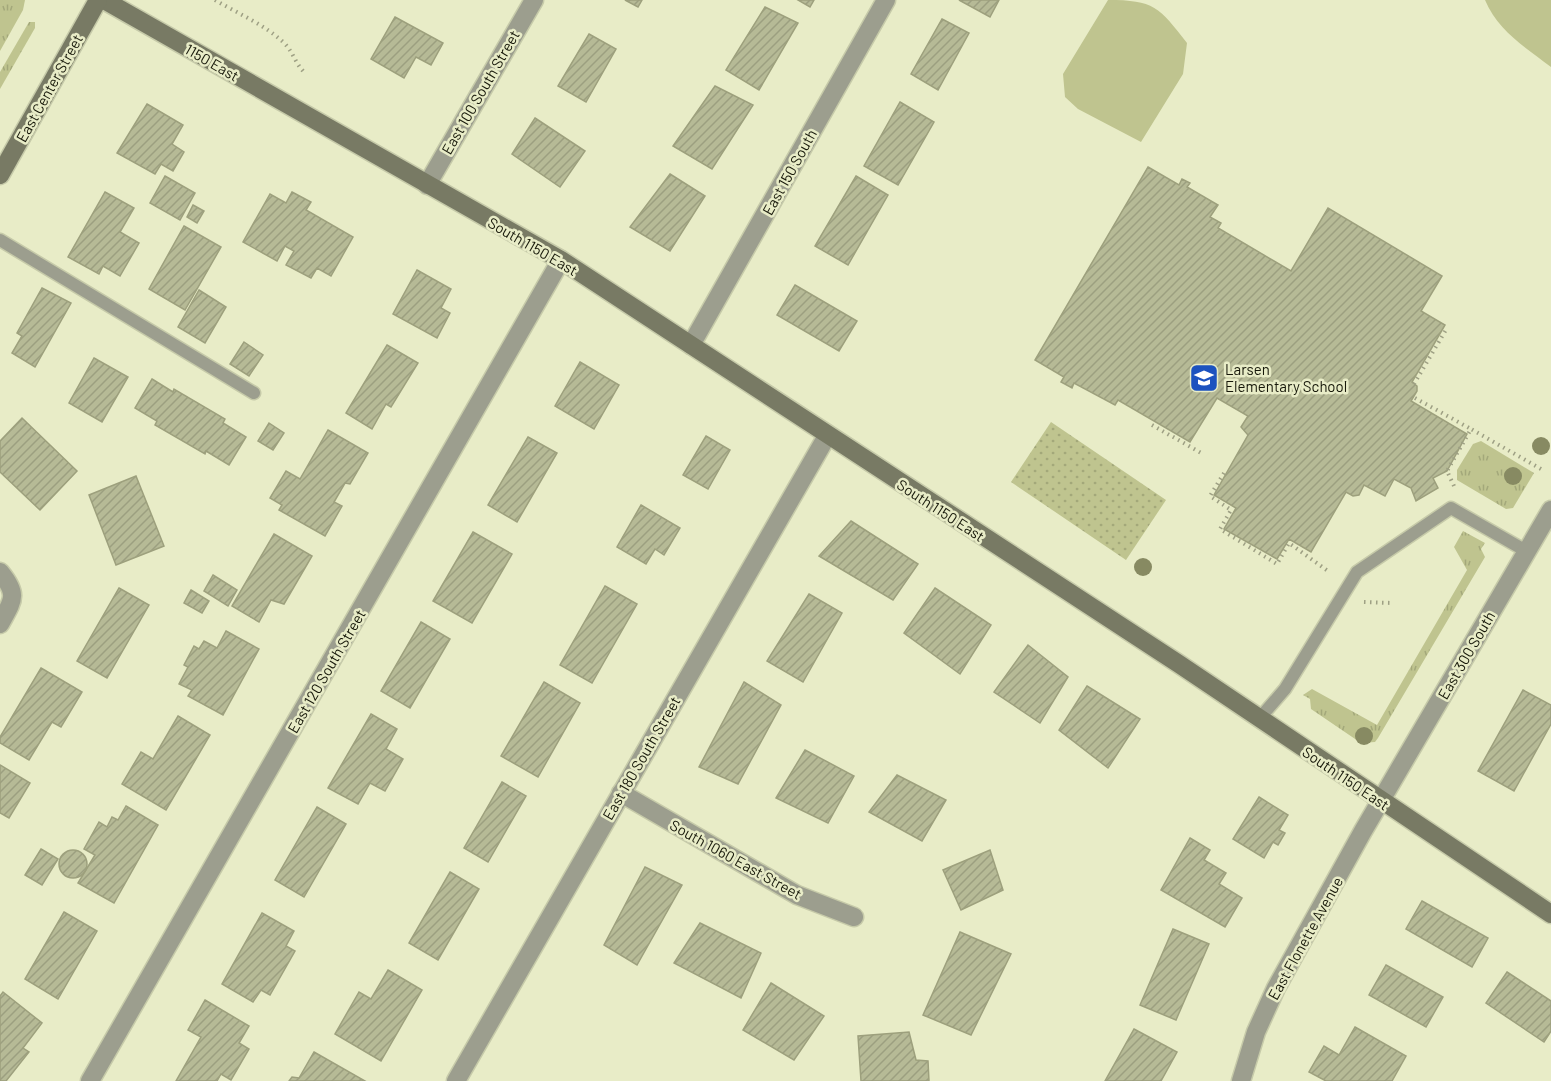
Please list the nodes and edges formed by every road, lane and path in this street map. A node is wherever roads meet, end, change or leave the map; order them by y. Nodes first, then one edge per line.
1 (98, 0) edge
2 (104, 0) edge
3 (215, 0) edge
4 (534, 0) edge
5 (886, 0) edge
6 (304, 72) dead end
7 (319, 123) joint
8 (0, 175) edge
9 (427, 184) junction
10 (0, 240) edge
11 (561, 260) junction
12 (1447, 328) dead end
13 (691, 345) junction
14 (1414, 384) dead end
15 (254, 393) dead end
16 (1415, 398) dead end
17 (1152, 425) dead end
18 (1471, 429) junction
19 (827, 436) junction
20 (1203, 454) dead end
21 (1541, 469) dead end
22 (1224, 473) dead end
23 (1454, 486) dead end
24 (1551, 510) edge
25 (1526, 551) junction
26 (1328, 571) dead end
27 (0, 572) edge
28 (1364, 602) dead end
29 (1392, 603) dead end
30 (0, 624) edge
31 (1259, 719) junction
32 (621, 794) junction
33 (1382, 801) junction
34 (1551, 914) edge
35 (854, 917) dead end
36 (90, 1081) edge
37 (456, 1081) edge
38 (1241, 1081) edge

1 - 8 street, East Center Street
2 - 7 street, 1150 East
3 - 6 path
4 - 9 street, East 100 South Street
5 - 13 street, East 150 South
7 - 9 street, South 1150 East
9 - 11 street, South 1150 East
10 - 15 lane
11 - 13 street, South 1150 East
11 - 36 street, East 120 South Street
12 - 14 path
13 - 19 street, South 1150 East
16 - 18 path
17 - 20 path
18 - 21 path
18 - 23 path
19 - 31 street, South 1150 East
19 - 32 street, East 180 South Street
22 - 26 path
24 - 25 street, East 300 South
25 - 31 lane
25 - 33 street, East 300 South
27 - 30 street
28 - 29 path
31 - 33 street, South 1150 East
32 - 35 street, South 1060 East Street
32 - 37 street, East 180 South Street
33 - 34 street, South 1150 East
33 - 38 street, East Flonette Avenue

